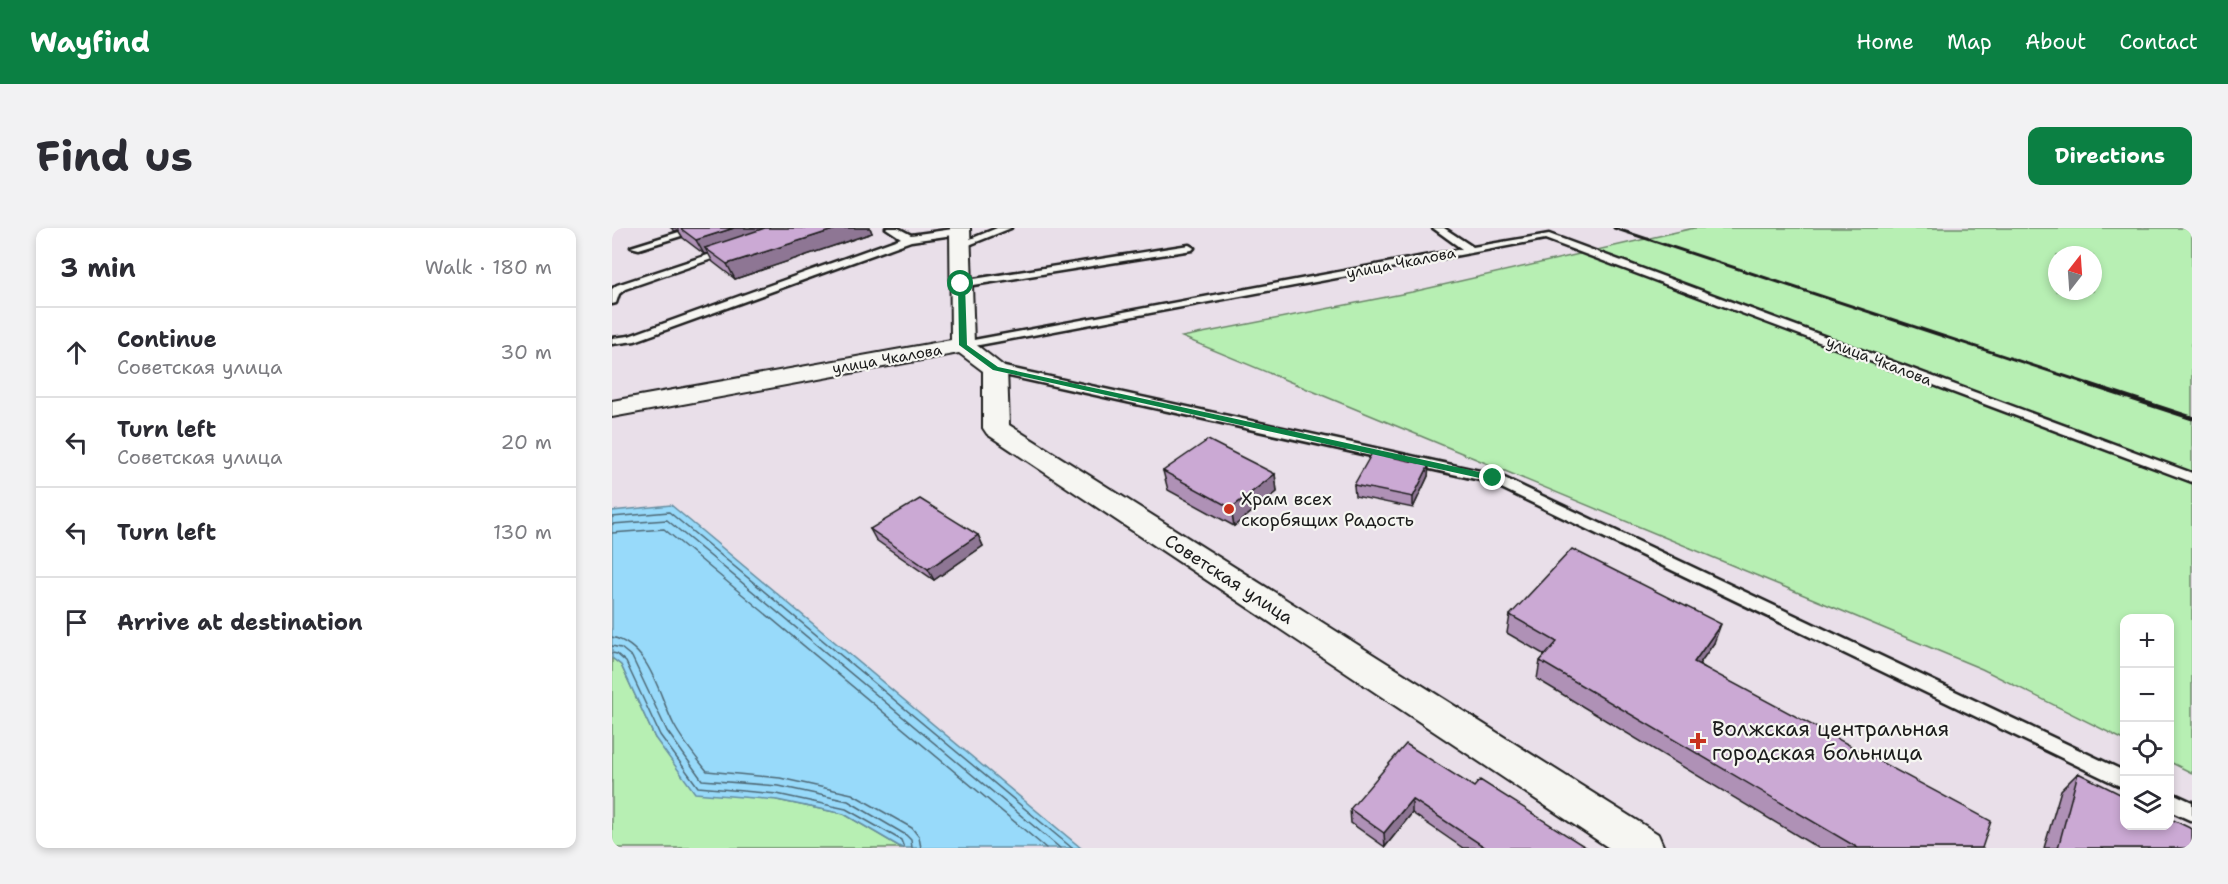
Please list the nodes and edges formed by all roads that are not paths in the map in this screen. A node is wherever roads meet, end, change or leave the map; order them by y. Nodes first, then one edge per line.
1 (702, 228) edge
2 (891, 228) edge
3 (1006, 228) edge
4 (1438, 228) edge
5 (960, 235) edge
6 (909, 238) junction
7 (746, 246) edge
8 (636, 247) dead end
9 (1189, 248) dead end
10 (1471, 250) junction
11 (961, 284) junction
12 (612, 301) edge
13 (612, 341) edge
14 (963, 345) junction
15 (996, 369) junction
16 (612, 409) edge
17 (2192, 478) edge
18 (2120, 778) edge
19 (2174, 803) edge
20 (2192, 812) edge
21 (1644, 848) edge

1 - 8 lane
2 - 6 lane
3 - 5 lane
4 - 10 lane
5 - 6 lane
5 - 11 street
6 - 13 lane
7 - 12 lane
9 - 11 lane
10 - 14 lane, улица Чкалова
10 - 17 lane, улица Чкалова
11 - 14 street
14 - 15 street
14 - 16 street, улица Чкалова
15 - 18 lane
15 - 21 street, Советская улица
19 - 20 lane

